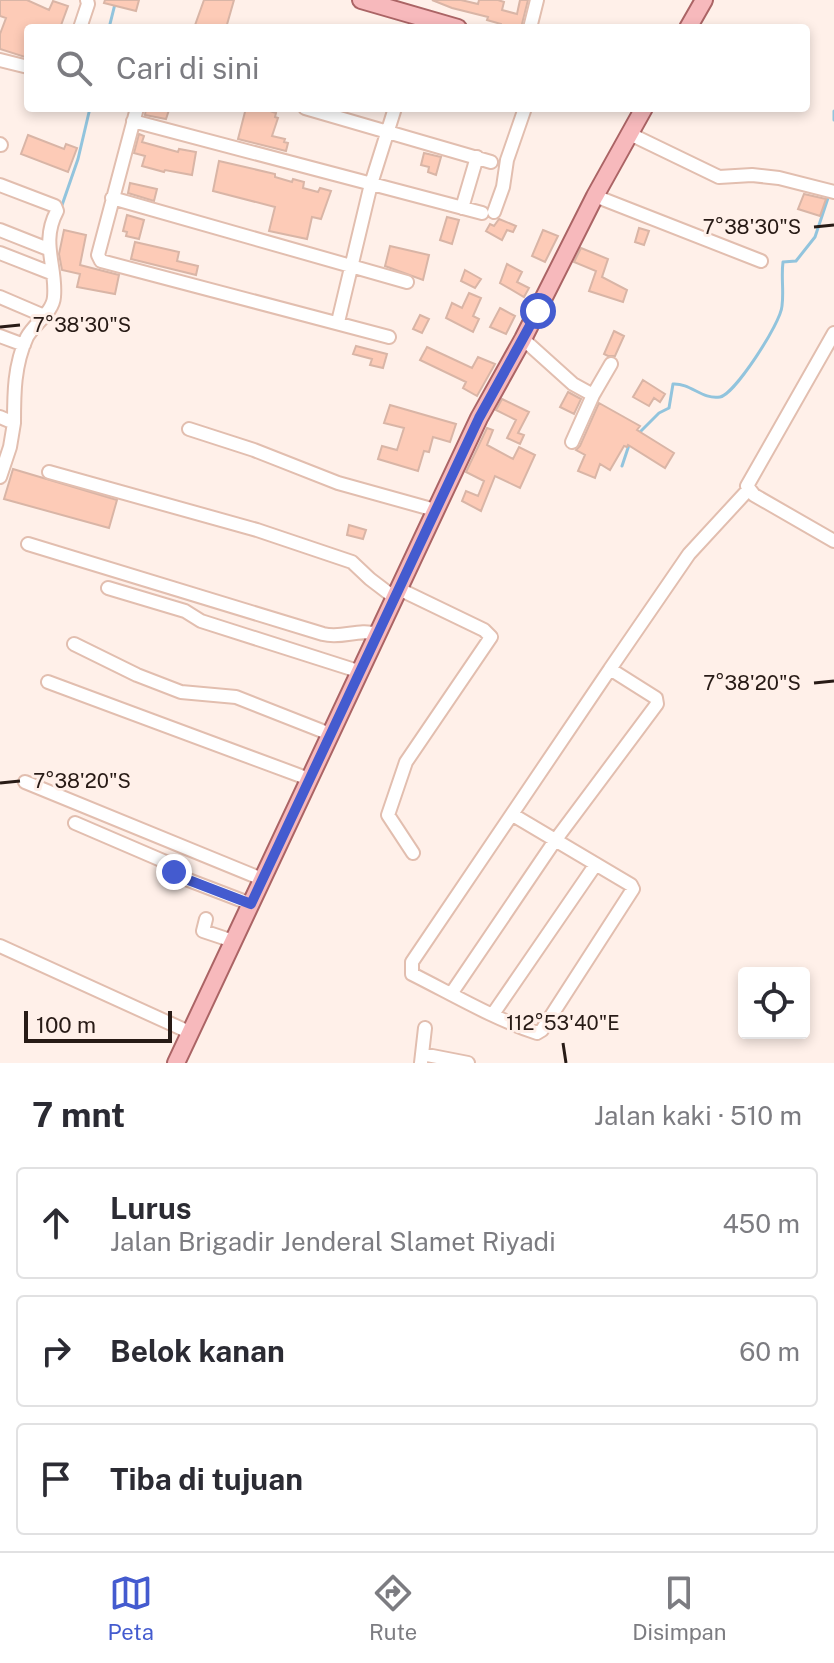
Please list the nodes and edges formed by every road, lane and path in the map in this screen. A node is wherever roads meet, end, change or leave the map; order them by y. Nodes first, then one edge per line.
1 (87, 0) edge
2 (361, 0) edge
3 (537, 0) edge
4 (704, 0) edge
5 (421, 23) edge
6 (81, 24) edge
7 (531, 24) edge
8 (690, 24) edge
9 (0, 60) edge
10 (24, 66) edge
11 (136, 112) edge
12 (319, 112) edge
13 (394, 112) edge
14 (524, 112) edge
15 (642, 112) edge
16 (133, 121) junction
17 (388, 131) junction
18 (630, 134) junction
19 (477, 157) junction
20 (491, 162) dead end
21 (371, 184) junction
22 (0, 185) edge
23 (829, 191) edge
24 (595, 196) junction
25 (112, 198) junction
26 (462, 208) junction
27 (0, 230) edge
28 (48, 249) junction
29 (0, 253) edge
30 (761, 261) dead end
31 (350, 265) junction
32 (51, 273) junction
33 (407, 282) dead end
34 (0, 297) edge
35 (42, 315) junction
36 (338, 322) junction
37 (834, 333) edge
38 (0, 336) edge
39 (389, 337) dead end
40 (523, 339) junction
41 (24, 345) junction
42 (611, 364) dead end
43 (593, 395) junction
44 (0, 417) edge
45 (14, 423) junction
46 (189, 429) dead end
47 (572, 442) dead end
48 (49, 472) dead end
49 (0, 477) edge
50 (748, 490) junction
51 (435, 510) junction
52 (834, 541) edge
53 (28, 544) dead end
54 (108, 588) dead end
55 (397, 594) junction
56 (377, 634) junction
57 (74, 644) dead end
58 (610, 669) junction
59 (361, 672) junction
60 (48, 682) dead end
61 (330, 734) junction
62 (309, 779) junction
63 (25, 782) dead end
64 (513, 815) junction
65 (75, 823) dead end
66 (554, 842) junction
67 (413, 853) dead end
68 (596, 864) junction
69 (262, 879) junction
70 (251, 904) junction
71 (206, 919) dead end
72 (233, 941) junction
73 (0, 946) edge
74 (451, 994) junction
75 (493, 1014) junction
76 (425, 1028) dead end
77 (189, 1032) junction
78 (422, 1059) edge
79 (176, 1063) edge
80 (468, 1063) edge

1 - 6 street
2 - 5 main road
3 - 7 street
4 - 8 main road
9 - 10 street
11 - 16 street
12 - 17 street
13 - 17 street
14 - 26 street
15 - 18 main road
16 - 21 street
16 - 25 street
17 - 19 street
17 - 21 street
18 - 23 street
18 - 24 main road
19 - 20 street
19 - 26 street
21 - 26 street
21 - 31 street
22 - 28 street
24 - 30 street
24 - 40 main road
25 - 31 street
25 - 36 street
27 - 28 street
28 - 32 street
29 - 32 street
31 - 33 street
31 - 36 street
32 - 35 street
34 - 35 street
35 - 41 street
36 - 39 street
37 - 50 street
38 - 41 street
40 - 43 street
40 - 51 main road
41 - 45 street
42 - 43 street
43 - 47 street
44 - 45 street
45 - 49 street
46 - 51 street
48 - 55 street
50 - 52 street
50 - 58 street
51 - 55 main road
53 - 56 street
54 - 59 street
55 - 56 main road
55 - 67 street
56 - 59 main road
57 - 61 street
58 - 64 street
58 - 66 street
59 - 61 main road
60 - 62 street
61 - 62 main road
62 - 69 main road
63 - 69 street
64 - 66 street
64 - 74 street
65 - 70 street
66 - 68 street
66 - 74 street
68 - 75 street
68 - 75 street
69 - 70 main road
70 - 72 main road
71 - 72 street
72 - 77 main road
73 - 77 street
74 - 75 street
76 - 78 street
77 - 79 main road
78 - 80 street

